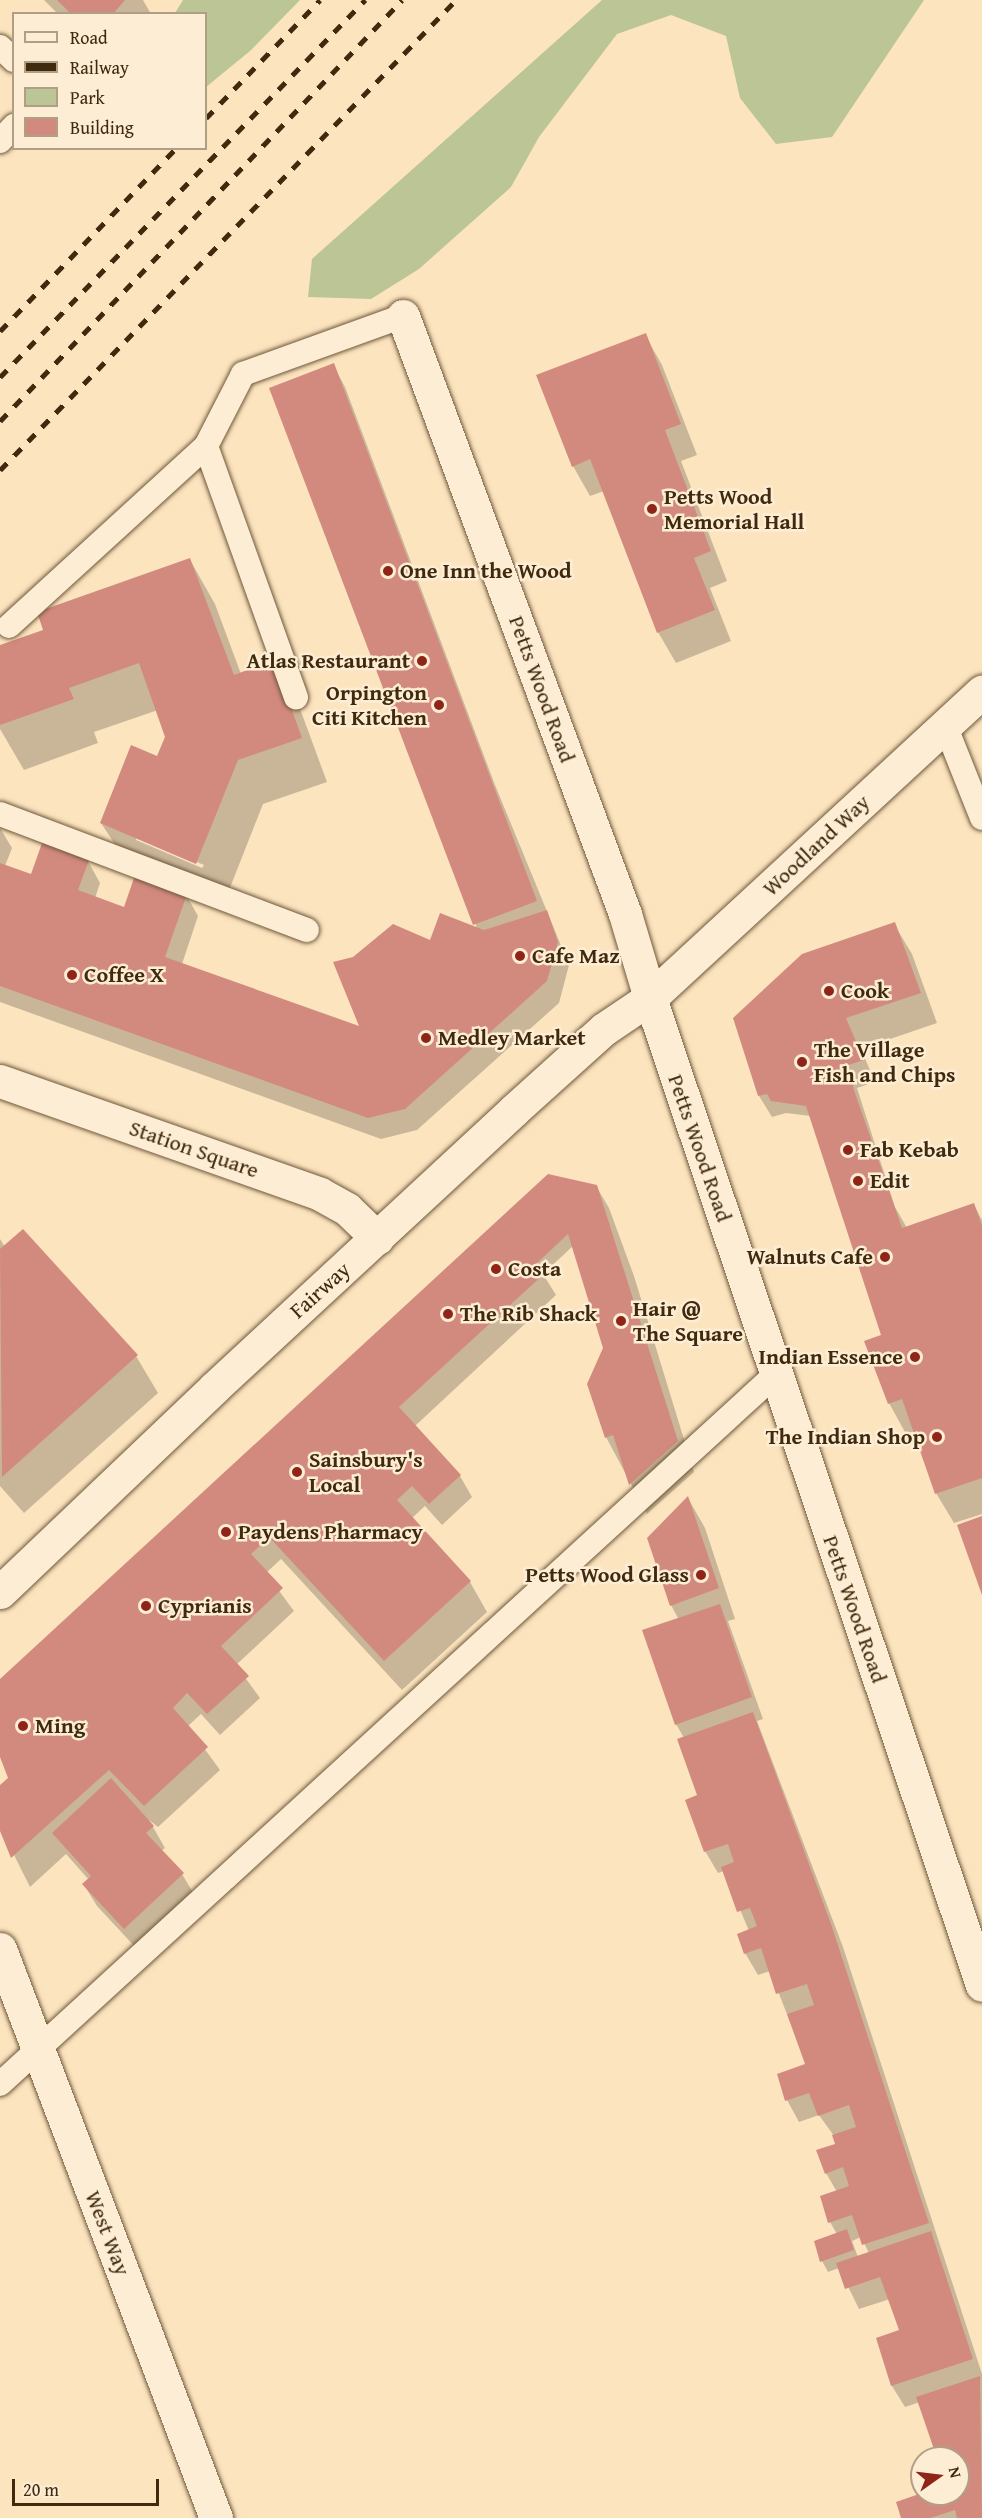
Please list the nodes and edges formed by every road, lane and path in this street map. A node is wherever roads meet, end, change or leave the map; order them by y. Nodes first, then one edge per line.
1 (0, 47) edge
2 (12, 58) edge
3 (12, 128) edge
4 (0, 141) edge
5 (404, 316) joint
6 (206, 446) junction
7 (9, 626) dead end
8 (982, 692) edge
9 (296, 697) dead end
10 (945, 725) junction
11 (0, 814) edge
12 (982, 818) edge
13 (307, 930) dead end
14 (650, 998) junction
15 (0, 1081) edge
16 (377, 1238) junction
17 (776, 1374) junction
18 (0, 1592) edge
19 (0, 1948) edge
20 (982, 1985) edge
21 (39, 2051) junction
22 (0, 2084) edge
23 (216, 2518) edge

1 - 2 lane
3 - 4 lane
5 - 6 lane
5 - 14 street, Petts Wood Road
6 - 7 lane
6 - 9 lane
8 - 10 street, Woodland Way
10 - 12 lane
10 - 14 street, Woodland Way
11 - 13 lane
14 - 16 street, Fairway
14 - 17 street, Petts Wood Road
15 - 16 street, Station Square
16 - 18 street, Fairway
17 - 20 street, Petts Wood Road
17 - 21 lane
19 - 21 street, West Way
21 - 22 lane
21 - 23 street, West Way

